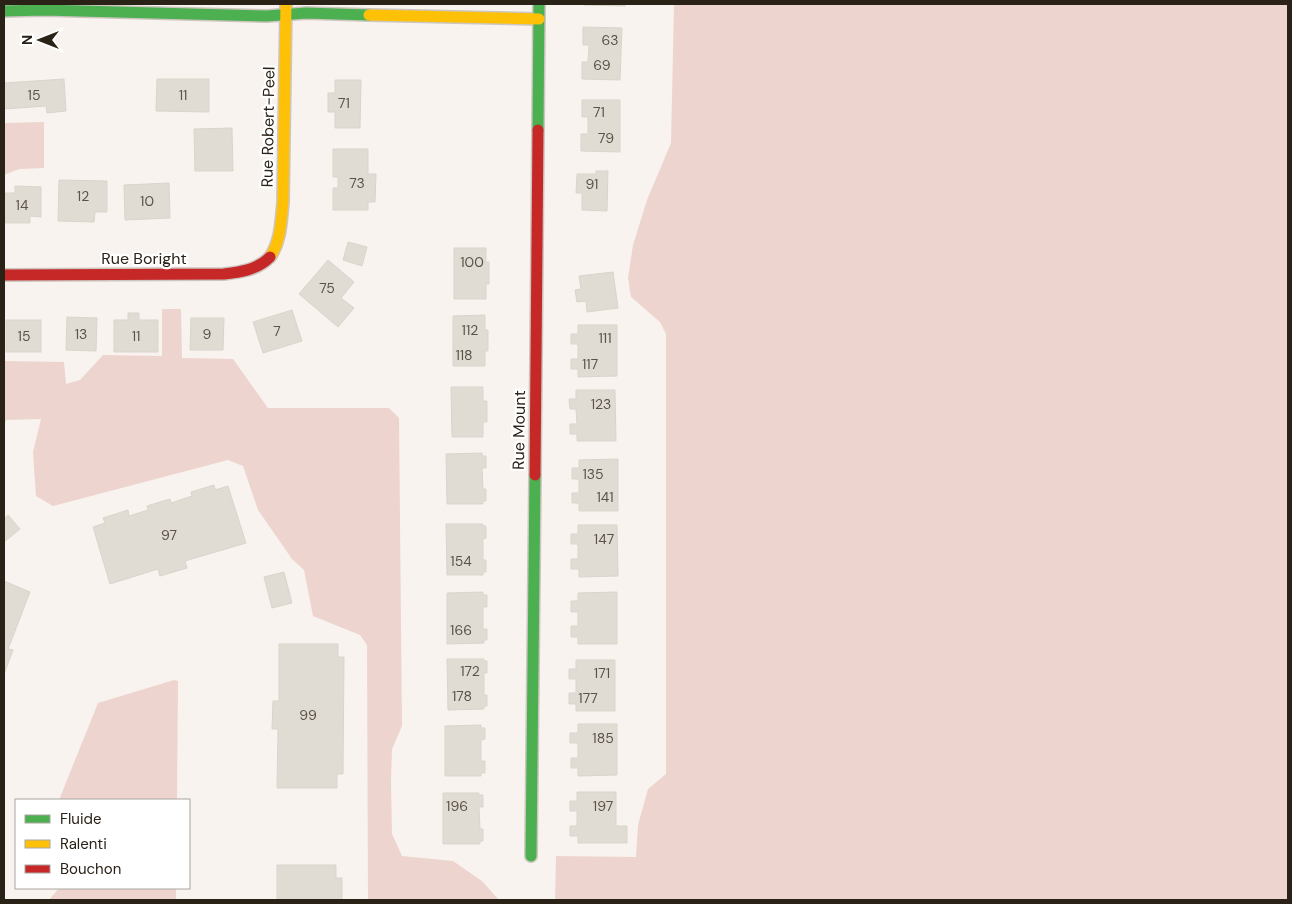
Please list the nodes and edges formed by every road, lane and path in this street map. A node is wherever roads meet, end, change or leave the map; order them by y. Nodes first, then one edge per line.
1 (539, 4) edge
2 (286, 9) edge
3 (4, 11) edge
4 (539, 19) junction
5 (276, 250) joint
6 (4, 275) edge
7 (531, 856) dead end

1 - 4 street, Rue Mount
2 - 3 street
2 - 4 street
2 - 5 street, Rue Robert-Peel
4 - 7 street, Rue Mount
5 - 6 street, Rue Boright

